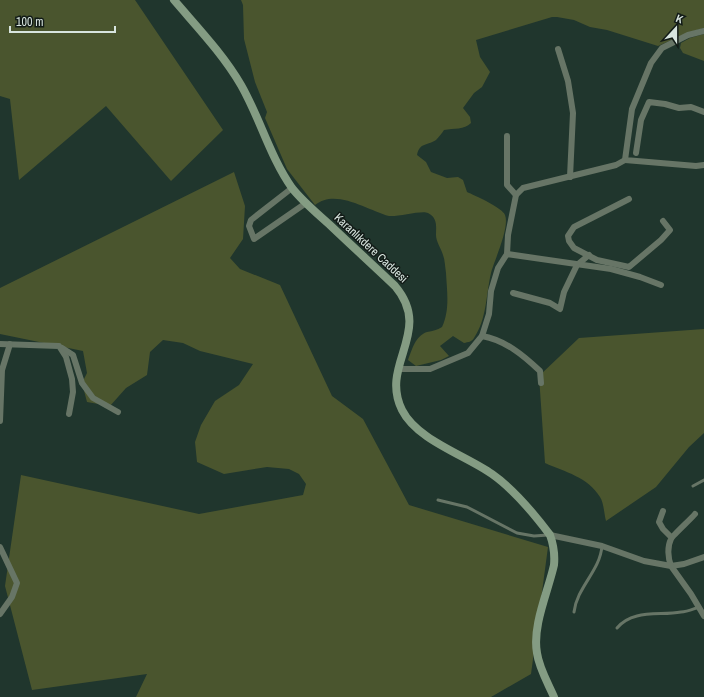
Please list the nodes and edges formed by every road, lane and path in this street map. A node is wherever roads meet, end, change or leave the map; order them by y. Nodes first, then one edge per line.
1 (174, 0) edge
2 (704, 31) edge
3 (558, 49) dead end
4 (704, 112) edge
5 (507, 136) dead end
6 (636, 153) dead end
7 (625, 160) junction
8 (704, 165) edge
9 (570, 177) junction
10 (292, 188) junction
11 (516, 195) junction
12 (629, 199) dead end
13 (306, 203) junction
14 (663, 221) dead end
15 (507, 254) junction
16 (589, 255) junction
17 (577, 265) junction
18 (661, 286) dead end
19 (513, 293) dead end
20 (482, 336) junction
21 (0, 344) edge
22 (10, 344) junction
23 (59, 346) junction
24 (398, 369) junction
25 (541, 383) dead end
26 (118, 412) dead end
27 (69, 414) dead end
28 (0, 421) edge
29 (704, 480) edge
30 (693, 486) dead end
31 (438, 500) dead end
32 (663, 511) dead end
33 (695, 514) dead end
34 (550, 535) junction
35 (671, 538) junction
36 (602, 546) junction
37 (0, 547) edge
38 (704, 557) edge
39 (671, 566) junction
40 (699, 607) junction
41 (574, 612) dead end
42 (0, 614) edge
43 (704, 616) edge
44 (617, 628) dead end
45 (554, 697) edge

1 - 10 main road, Karanlıkdere Caddesi
2 - 7 street
3 - 9 street
4 - 6 street
5 - 11 street
7 - 8 street
7 - 9 street
9 - 11 street
10 - 13 main road, Karanlıkdere Caddesi
10 - 13 street
11 - 15 street
12 - 16 street
13 - 24 main road, Karanlıkdere Caddesi
14 - 16 street
15 - 17 street
15 - 20 street
16 - 17 street
17 - 18 street
17 - 19 street
20 - 24 street
20 - 25 street
21 - 22 street
22 - 23 street
22 - 28 street
23 - 26 street
23 - 27 street
24 - 34 main road, Karanlıkdere Caddesi
29 - 30 lane
31 - 34 lane
32 - 35 street
33 - 35 street
34 - 36 street
34 - 45 main road, Karanlıkdere Caddesi
35 - 39 street
36 - 39 street
36 - 41 lane
37 - 42 street
38 - 39 street
39 - 40 street
40 - 43 street
40 - 44 lane

